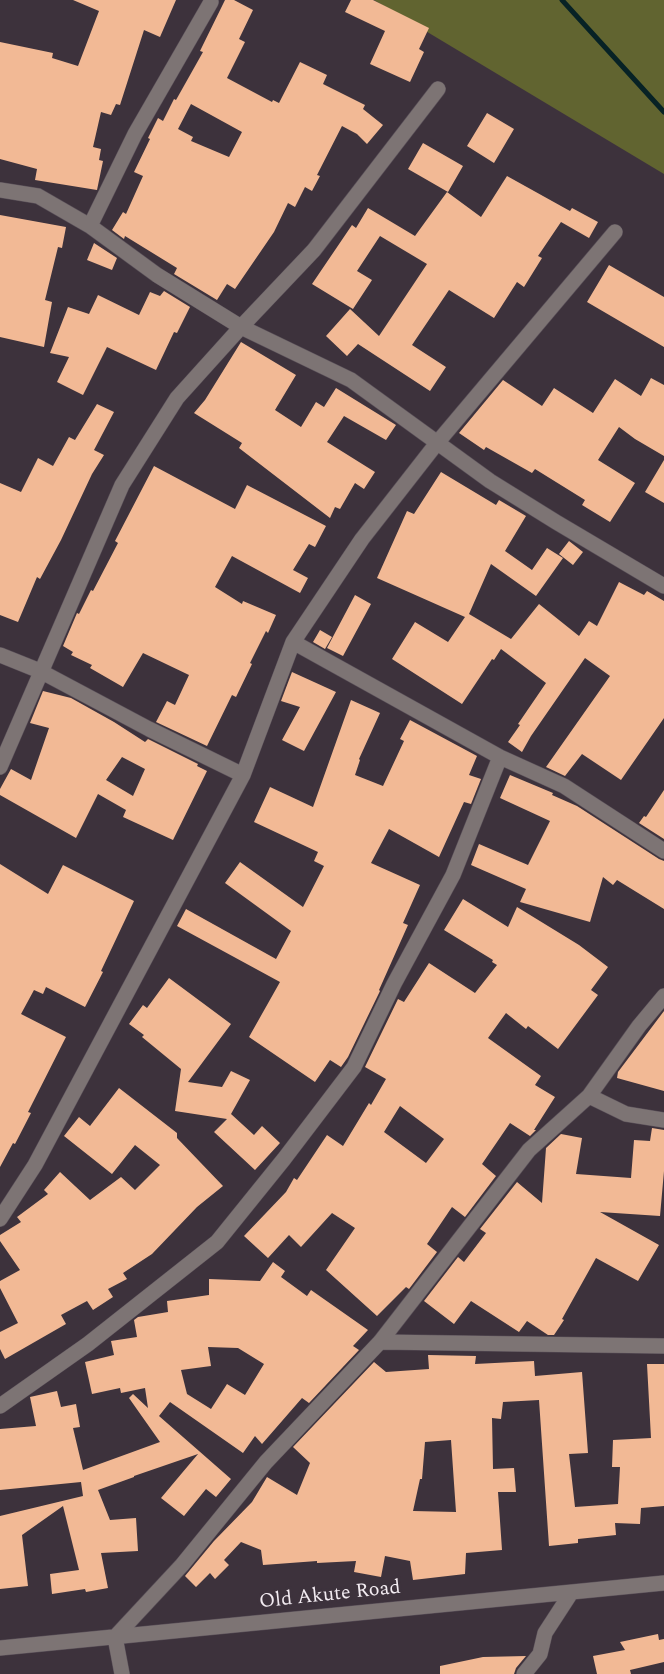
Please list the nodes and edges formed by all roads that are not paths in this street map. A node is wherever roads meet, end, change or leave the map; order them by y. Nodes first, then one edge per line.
1 (211, 2) dead end
2 (438, 89) dead end
3 (0, 190) edge
4 (90, 226) junction
5 (615, 232) dead end
6 (241, 327) junction
7 (437, 443) junction
8 (664, 586) edge
9 (293, 642) junction
10 (0, 655) edge
11 (40, 671) junction
12 (500, 757) junction
13 (0, 767) edge
14 (243, 775) junction
15 (664, 851) edge
16 (664, 996) edge
17 (589, 1096) junction
18 (664, 1120) edge
19 (0, 1219) edge
20 (380, 1342) junction
21 (664, 1346) edge
22 (0, 1406) edge
23 (664, 1583) edge
24 (571, 1593) junction
25 (115, 1638) junction
26 (0, 1648) edge
27 (122, 1674) edge
28 (524, 1674) edge

1 - 4 street
2 - 6 street
3 - 4 street
4 - 6 street
5 - 7 street
6 - 7 street
6 - 11 street
7 - 8 street
7 - 9 street
9 - 12 street
9 - 14 street
10 - 11 street
11 - 13 street
11 - 14 street
12 - 15 street
12 - 22 street
14 - 19 street
16 - 17 street
17 - 18 street
17 - 20 street
20 - 21 street
20 - 25 street
23 - 24 street, Old Akute Road
24 - 25 street, Old Akute Road
24 - 28 street
25 - 26 street, Old Akute Road
25 - 27 street

